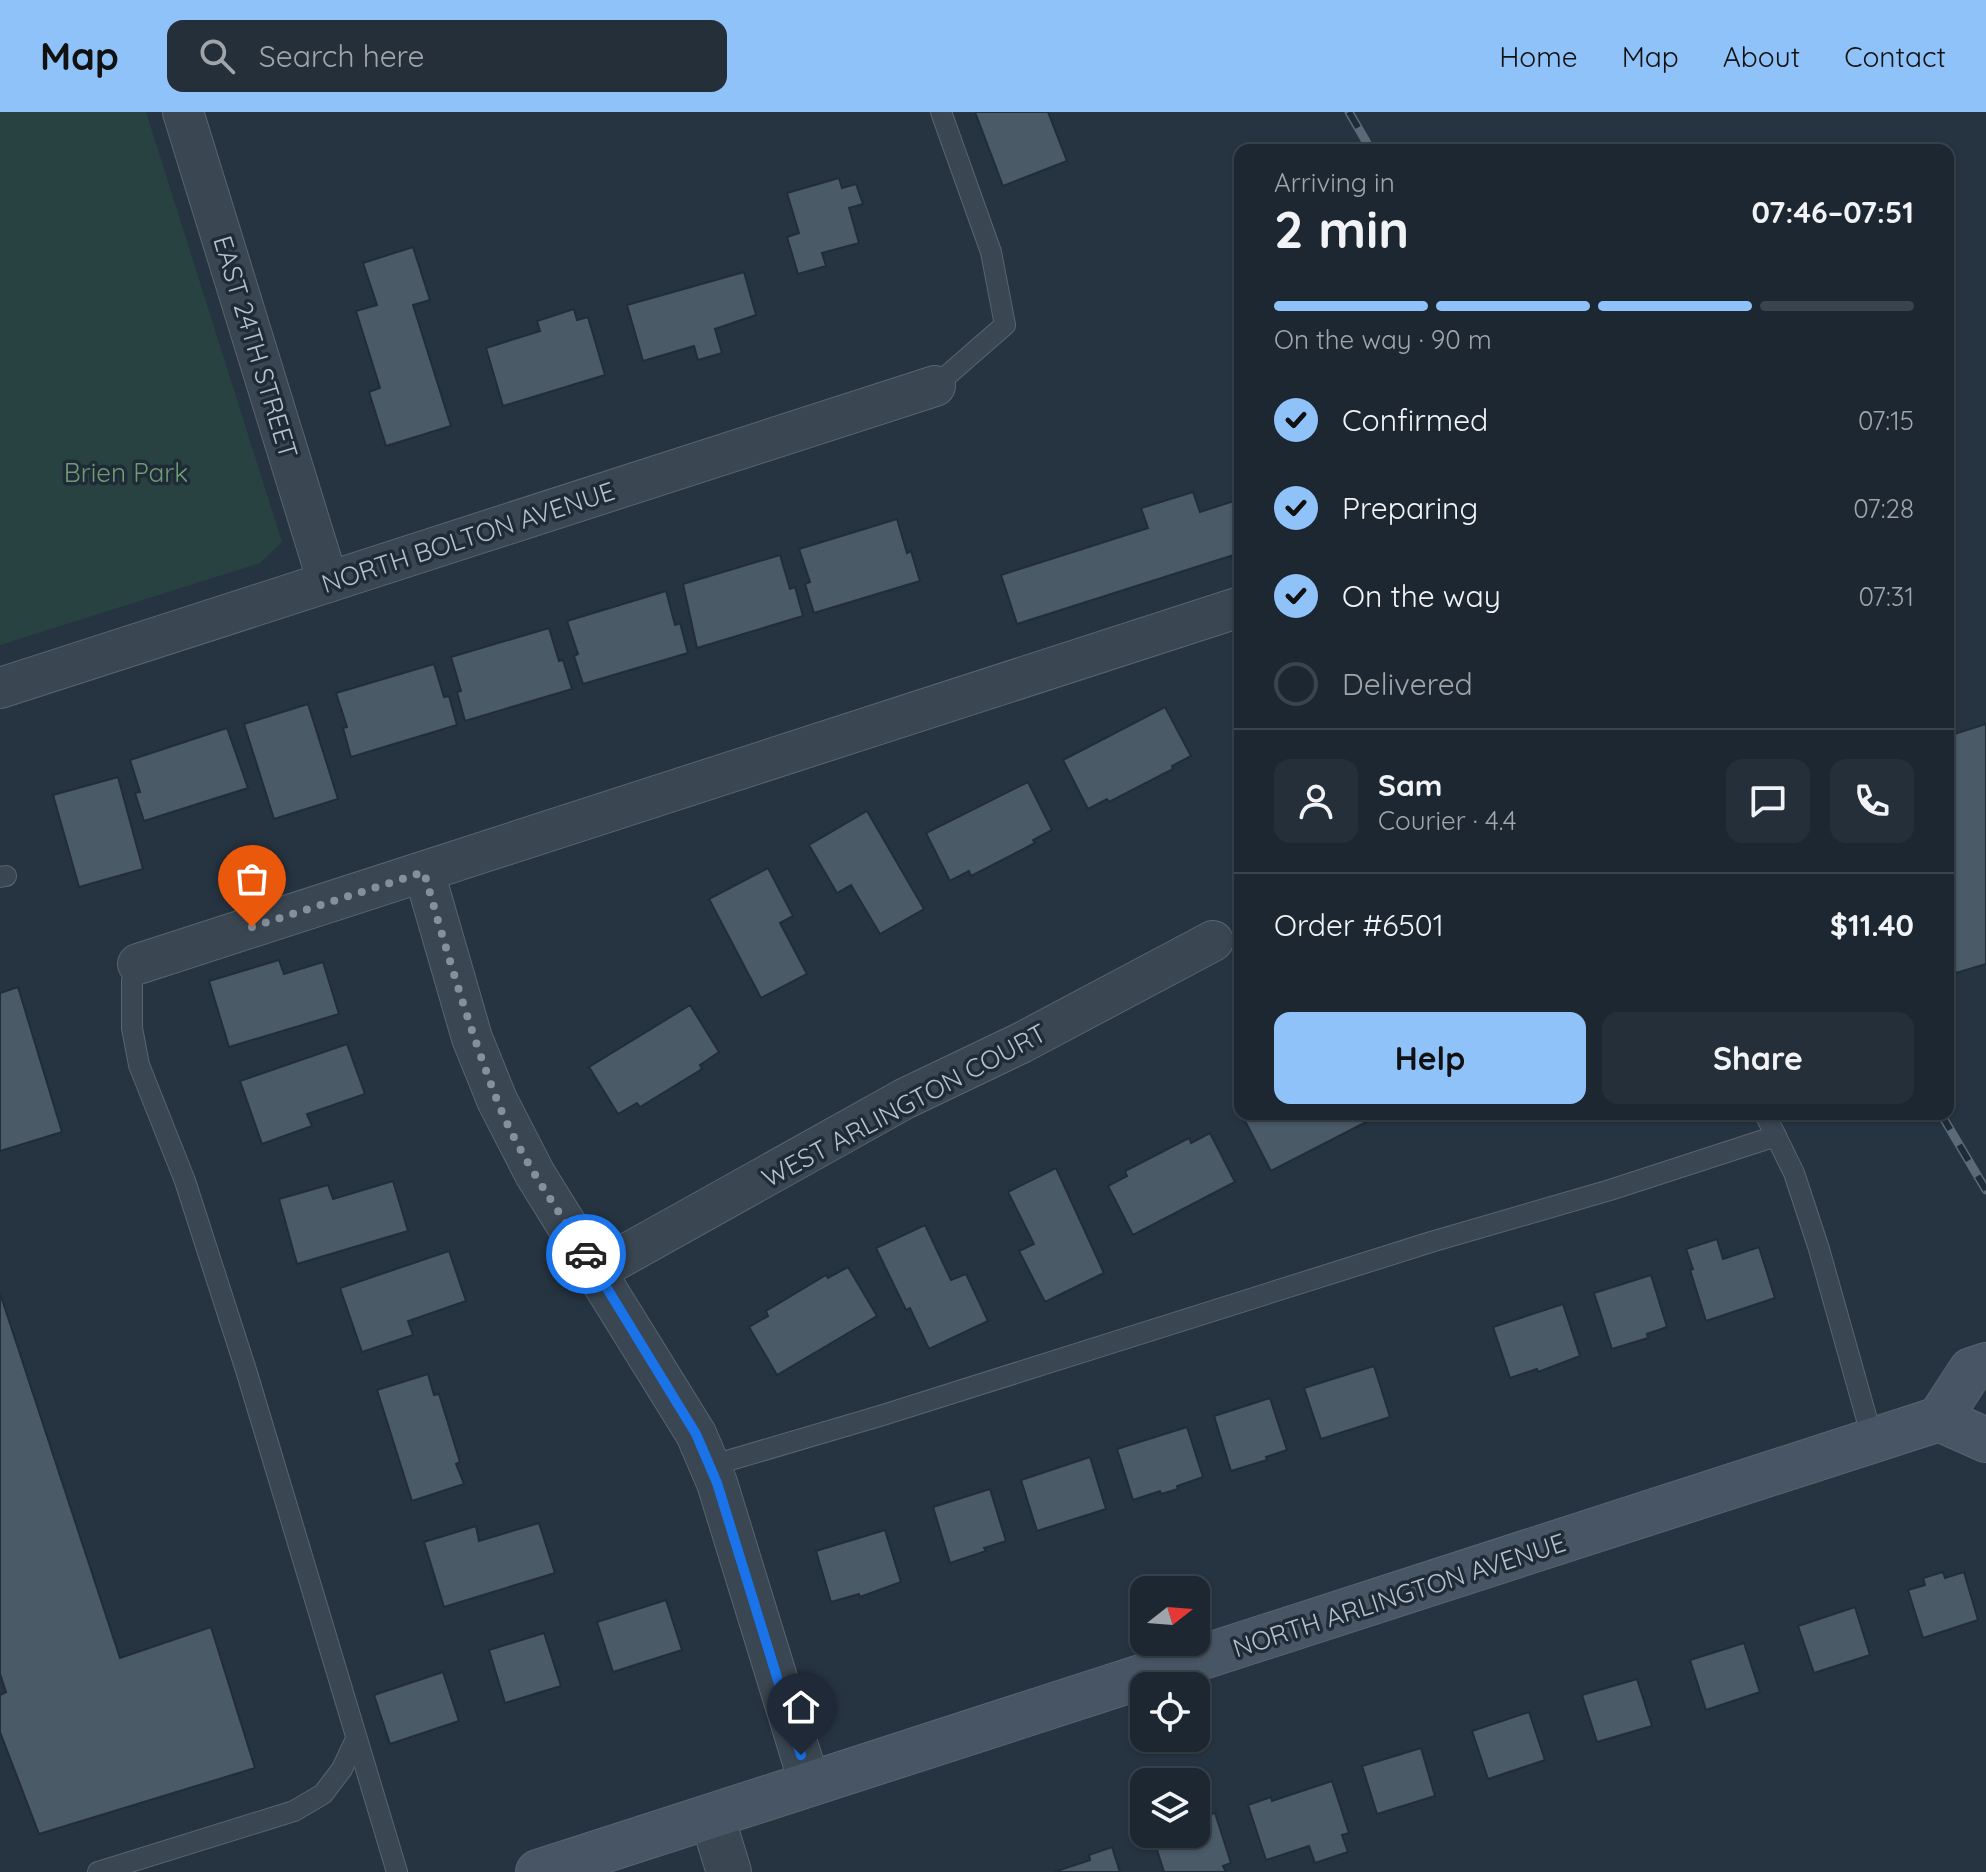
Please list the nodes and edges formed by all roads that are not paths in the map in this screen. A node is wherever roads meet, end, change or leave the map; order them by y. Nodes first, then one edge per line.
1 (183, 112) edge
2 (941, 112) edge
3 (935, 386) joint
4 (328, 582) junction
5 (1234, 609) edge
6 (0, 688) edge
7 (424, 872) junction
8 (1213, 941) dead end
9 (138, 964) joint
10 (1768, 1120) edge
11 (1776, 1136) junction
12 (596, 1271) junction
13 (1986, 1365) edge
14 (1939, 1419) junction
15 (1986, 1440) edge
16 (1873, 1441) junction
17 (710, 1466) junction
18 (356, 1739) junction
19 (810, 1785) junction
20 (712, 1817) junction
21 (98, 1872) edge
22 (397, 1872) edge
23 (538, 1872) edge
24 (729, 1872) edge

1 - 4 street, EAST 24TH STREET
2 - 3 lane
3 - 4 street, NORTH BOLTON AVENUE
4 - 6 street, NORTH BOLTON AVENUE
5 - 7 street
7 - 9 street
7 - 12 street
8 - 12 street, WEST ARLINGTON COURT
9 - 18 lane
10 - 11 lane
11 - 16 lane
11 - 17 lane
12 - 17 street
13 - 14 main road
14 - 15 main road
14 - 16 main road, NORTH ARLINGTON AVENUE
16 - 19 main road, NORTH ARLINGTON AVENUE
17 - 19 street
18 - 21 lane
18 - 22 lane
19 - 20 main road, NORTH ARLINGTON AVENUE
20 - 23 main road, NORTH ARLINGTON AVENUE
20 - 24 street

